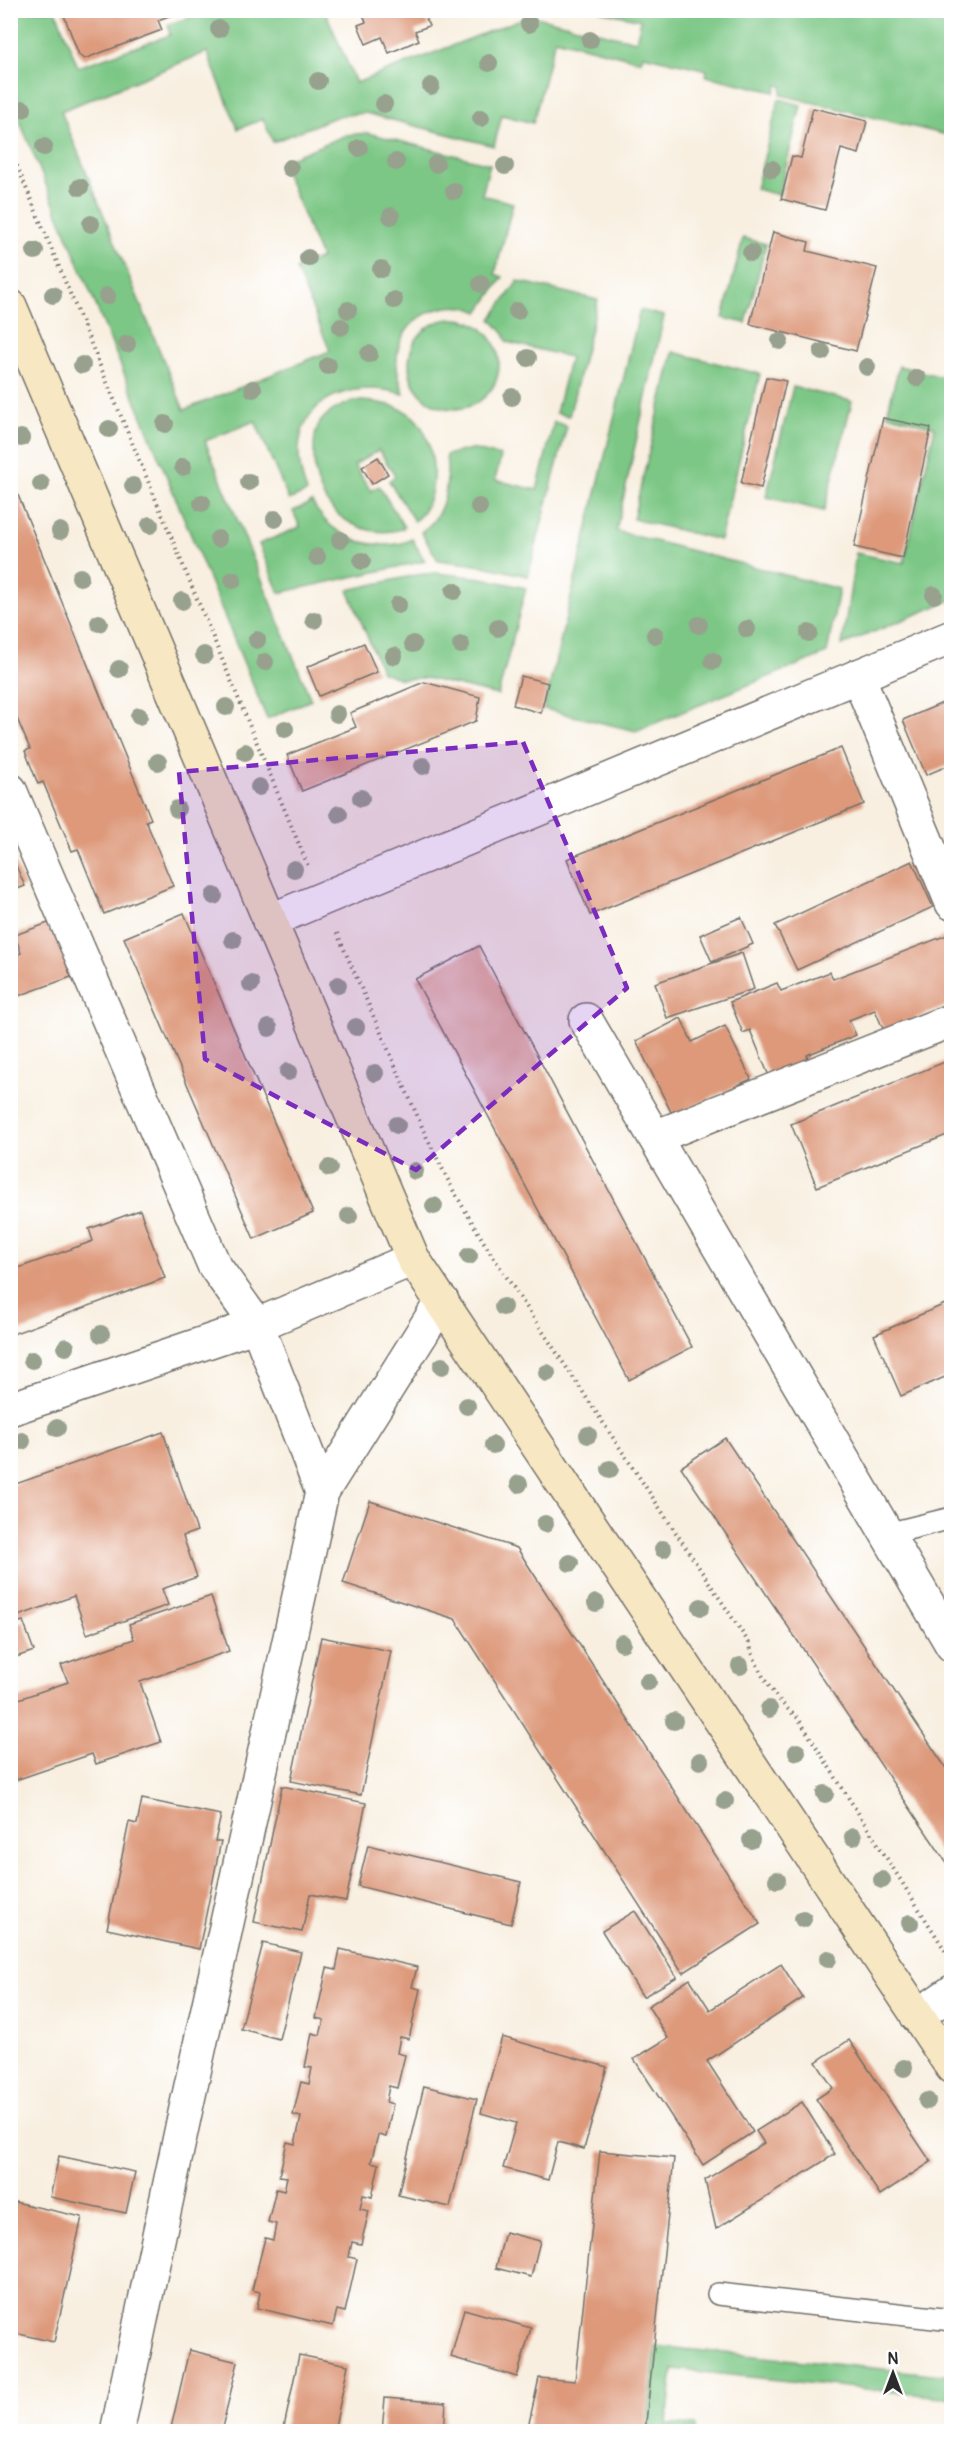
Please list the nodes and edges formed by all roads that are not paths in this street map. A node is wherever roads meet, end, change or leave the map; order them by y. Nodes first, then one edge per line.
1 (10, 306) edge
2 (951, 637) edge
3 (858, 676) junction
4 (10, 790) edge
5 (951, 903) edge
6 (269, 921) junction
7 (586, 1020) dead end
8 (951, 1020) edge
9 (655, 1137) junction
10 (413, 1259) junction
11 (442, 1301) junction
12 (257, 1325) junction
13 (10, 1409) edge
14 (322, 1492) junction
15 (951, 1518) edge
16 (887, 1534) junction
17 (951, 1645) edge
18 (951, 1992) edge
19 (917, 2016) junction
20 (951, 2067) edge
21 (718, 2294) dead end
22 (951, 2320) edge
23 (117, 2432) edge

1 - 6 main road
2 - 3 street
3 - 5 street
3 - 6 street
4 - 12 street
6 - 10 main road
7 - 9 street
8 - 9 street
9 - 16 street
10 - 11 main road
10 - 12 street
11 - 14 street
11 - 19 main road
12 - 13 street
12 - 14 street
14 - 23 street
15 - 16 lane
16 - 17 street
18 - 19 street
19 - 20 main road
21 - 22 lane

